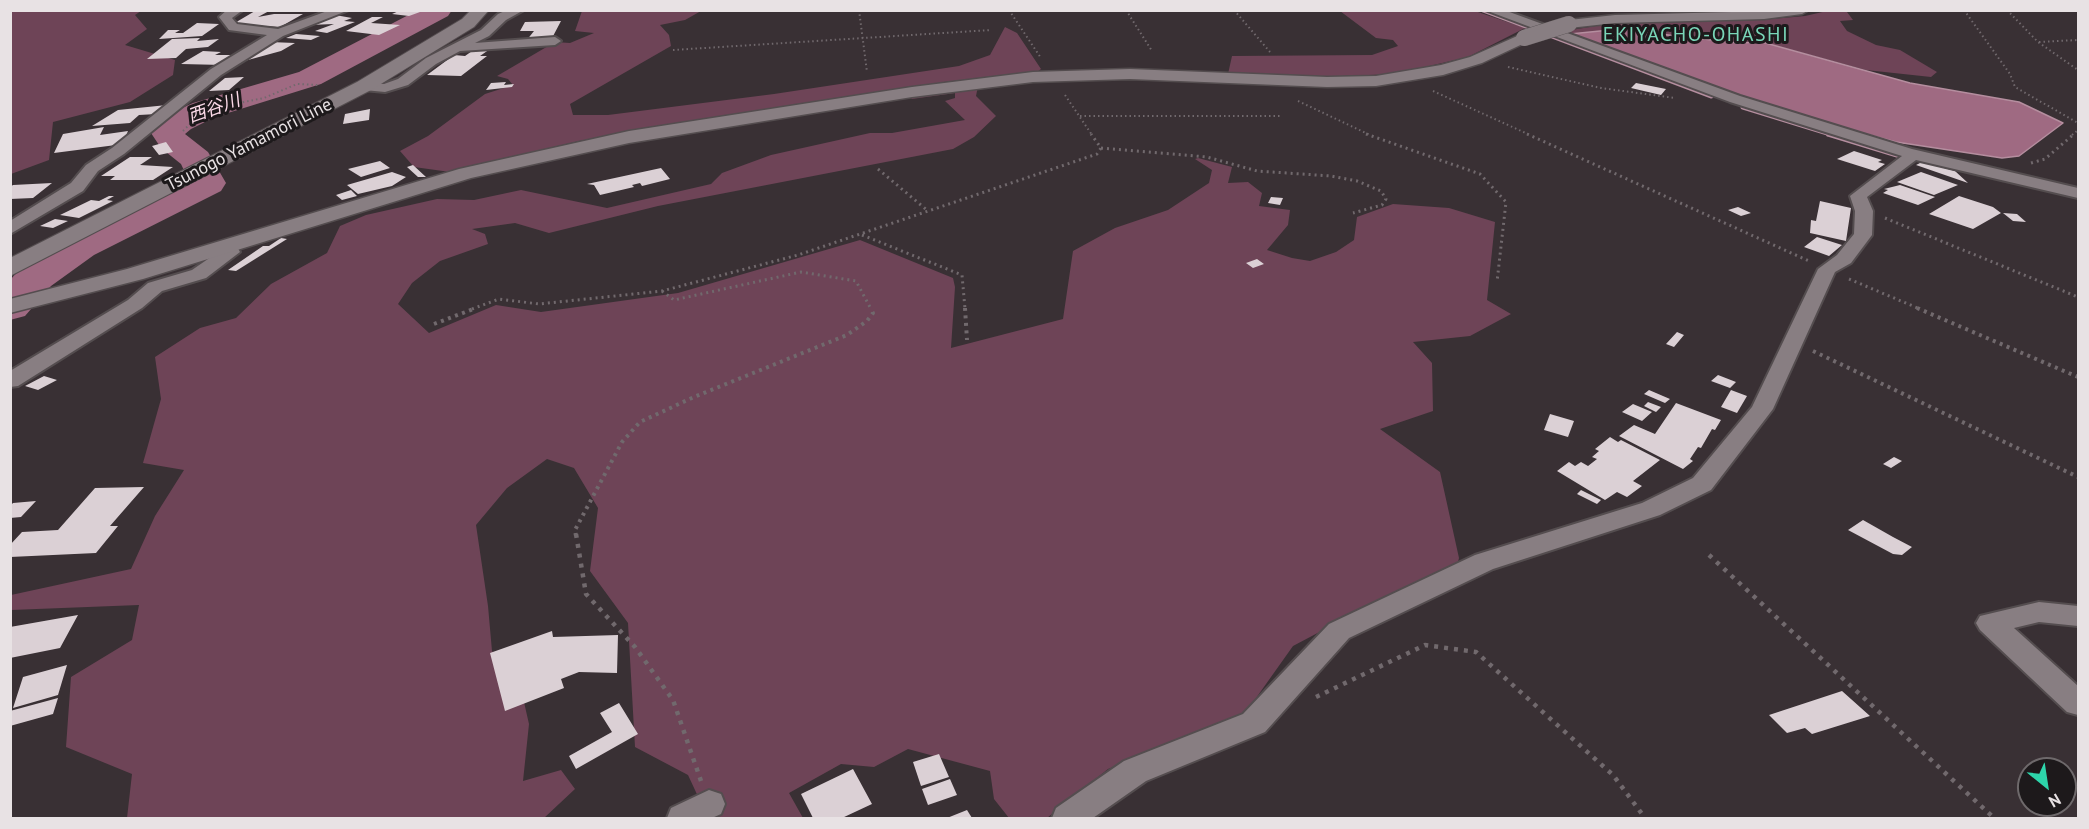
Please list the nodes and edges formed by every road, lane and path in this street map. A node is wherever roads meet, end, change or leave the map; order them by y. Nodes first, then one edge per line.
1 (237, 10) edge
2 (343, 10) edge
3 (481, 10) edge
4 (518, 10) edge
5 (859, 10) edge
6 (1009, 10) edge
7 (1126, 10) edge
8 (1234, 10) edge
9 (1491, 10) edge
10 (1802, 10) edge
11 (1964, 10) edge
12 (2007, 10) edge
13 (991, 30) dead end
14 (279, 33) junction
15 (863, 39) junction
16 (2079, 40) edge
17 (555, 41) dead end
18 (2038, 42) junction
19 (440, 49) junction
20 (673, 50) dead end
21 (1152, 51) dead end
22 (1270, 52) dead end
23 (1476, 60) junction
24 (2079, 70) edge
25 (867, 72) dead end
26 (1053, 76) junction
27 (1402, 77) junction
28 (1258, 79) junction
29 (320, 85) dead end
30 (1677, 98) dead end
31 (1080, 116) junction
32 (1282, 117) dead end
33 (2079, 123) edge
34 (183, 131) dead end
35 (1101, 147) junction
36 (1908, 157) junction
37 (878, 169) dead end
38 (2079, 194) edge
39 (1864, 211) junction
40 (928, 212) junction
41 (1353, 213) dead end
42 (10, 229) edge
43 (862, 234) junction
44 (228, 245) junction
45 (10, 268) edge
46 (1827, 269) junction
47 (1497, 282) dead end
48 (662, 291) junction
49 (2079, 297) edge
50 (10, 306) edge
51 (434, 324) dead end
52 (967, 340) dead end
53 (1793, 342) junction
54 (2079, 377) edge
55 (10, 381) edge
56 (2079, 477) edge
57 (1709, 555) dead end
58 (2079, 616) edge
59 (1310, 700) dead end
60 (2079, 703) edge
61 (696, 811) edge
62 (1068, 819) edge
63 (1645, 819) edge
64 (1995, 819) edge

1 - 14 street
2 - 14 street
3 - 19 main road, Tsunogo Yamamori Line
4 - 19 street
5 - 15 path
6 - 26 path
7 - 21 path
8 - 22 path
9 - 36 street
10 - 23 street, bridge
11 - 33 path
12 - 18 path
13 - 15 path
14 - 42 street
15 - 20 path
15 - 25 path
16 - 18 path
17 - 19 street
18 - 24 path
19 - 45 main road, Tsunogo Yamamori Line
23 - 27 street
23 - 30 path
26 - 28 street
26 - 31 path
26 - 44 street
27 - 28 street
27 - 46 path
28 - 47 path
29 - 34 path
31 - 32 path
31 - 35 path
35 - 40 path
35 - 41 path
36 - 38 street
36 - 39 street
37 - 40 path
39 - 46 street
39 - 49 path
40 - 43 path
43 - 48 path
43 - 52 path
44 - 50 street
44 - 55 street
46 - 53 street
46 - 54 path
48 - 51 path
48 - 61 path
53 - 56 path
53 - 62 street
57 - 64 path
58 - 60 street
59 - 63 path

